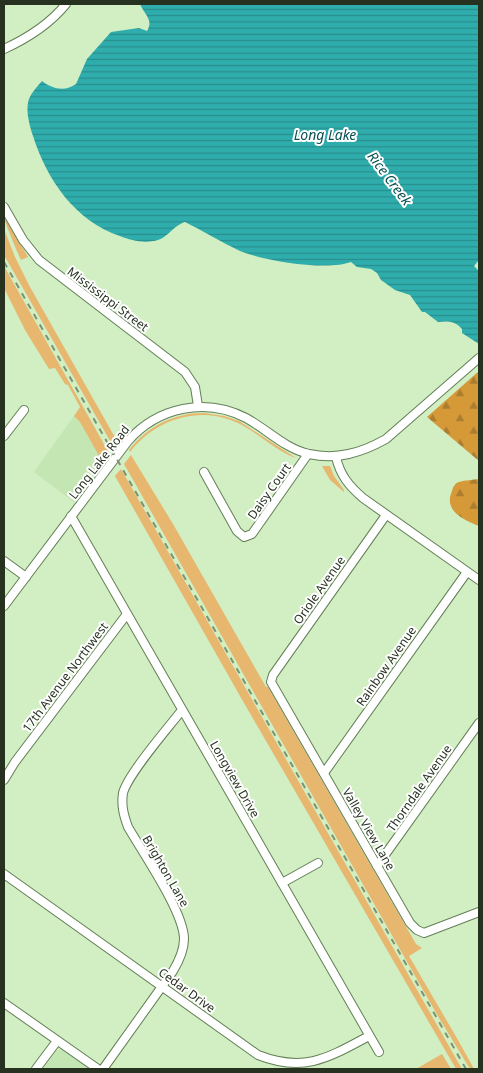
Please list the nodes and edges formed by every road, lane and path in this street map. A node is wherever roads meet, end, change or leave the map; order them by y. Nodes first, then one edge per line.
1 (66, 4) edge
2 (4, 49) edge
3 (4, 207) edge
4 (479, 358) edge
5 (198, 406) junction
6 (24, 410) dead end
7 (4, 436) edge
8 (308, 454) junction
9 (336, 457) junction
10 (204, 472) dead end
11 (386, 515) junction
12 (72, 516) junction
13 (244, 537) junction
14 (244, 547) dead end
15 (4, 560) edge
16 (467, 572) junction
17 (26, 577) junction
18 (479, 580) edge
19 (4, 606) edge
20 (127, 614) junction
21 (271, 679) joint
22 (182, 710) junction
23 (479, 723) edge
24 (324, 773) junction
25 (4, 780) edge
26 (318, 863) dead end
27 (377, 866) junction
28 (4, 874) edge
29 (282, 883) junction
30 (479, 912) edge
31 (162, 986) junction
32 (4, 1003) edge
33 (368, 1036) junction
34 (57, 1041) junction
35 (379, 1052) dead end
36 (36, 1069) edge
37 (98, 1069) edge
38 (103, 1069) edge

1 - 2 street
3 - 5 street, Mississippi Street
4 - 9 street, Long Lake Road
5 - 8 street, Long Lake Road
5 - 12 street, Long Lake Road
6 - 7 street
8 - 9 street, Long Lake Road
8 - 13 street, Daisy Court
9 - 11 street
10 - 13 street, Daisy Court
11 - 16 street
11 - 21 street, Oriole Avenue
12 - 17 street, Long Lake Road
12 - 20 street, Longview Drive
13 - 14 street
15 - 17 street
16 - 18 street
16 - 24 street, Rainbow Avenue
17 - 19 street, Long Lake Road
20 - 22 street, Longview Drive
20 - 25 street, 17th Avenue Northwest
21 - 24 street, Valley View Lane
22 - 29 street, Longview Drive
22 - 31 street, Brighton Lane
23 - 27 street, Thorndale Avenue
24 - 27 street, Valley View Lane
26 - 29 street
27 - 30 street, Valley View Lane
28 - 31 street, Cedar Drive
29 - 33 street, Longview Drive
31 - 33 street, Cedar Drive
31 - 38 street, Brighton Lane
32 - 34 street
33 - 35 street, Longview Drive
34 - 36 street
34 - 37 street

